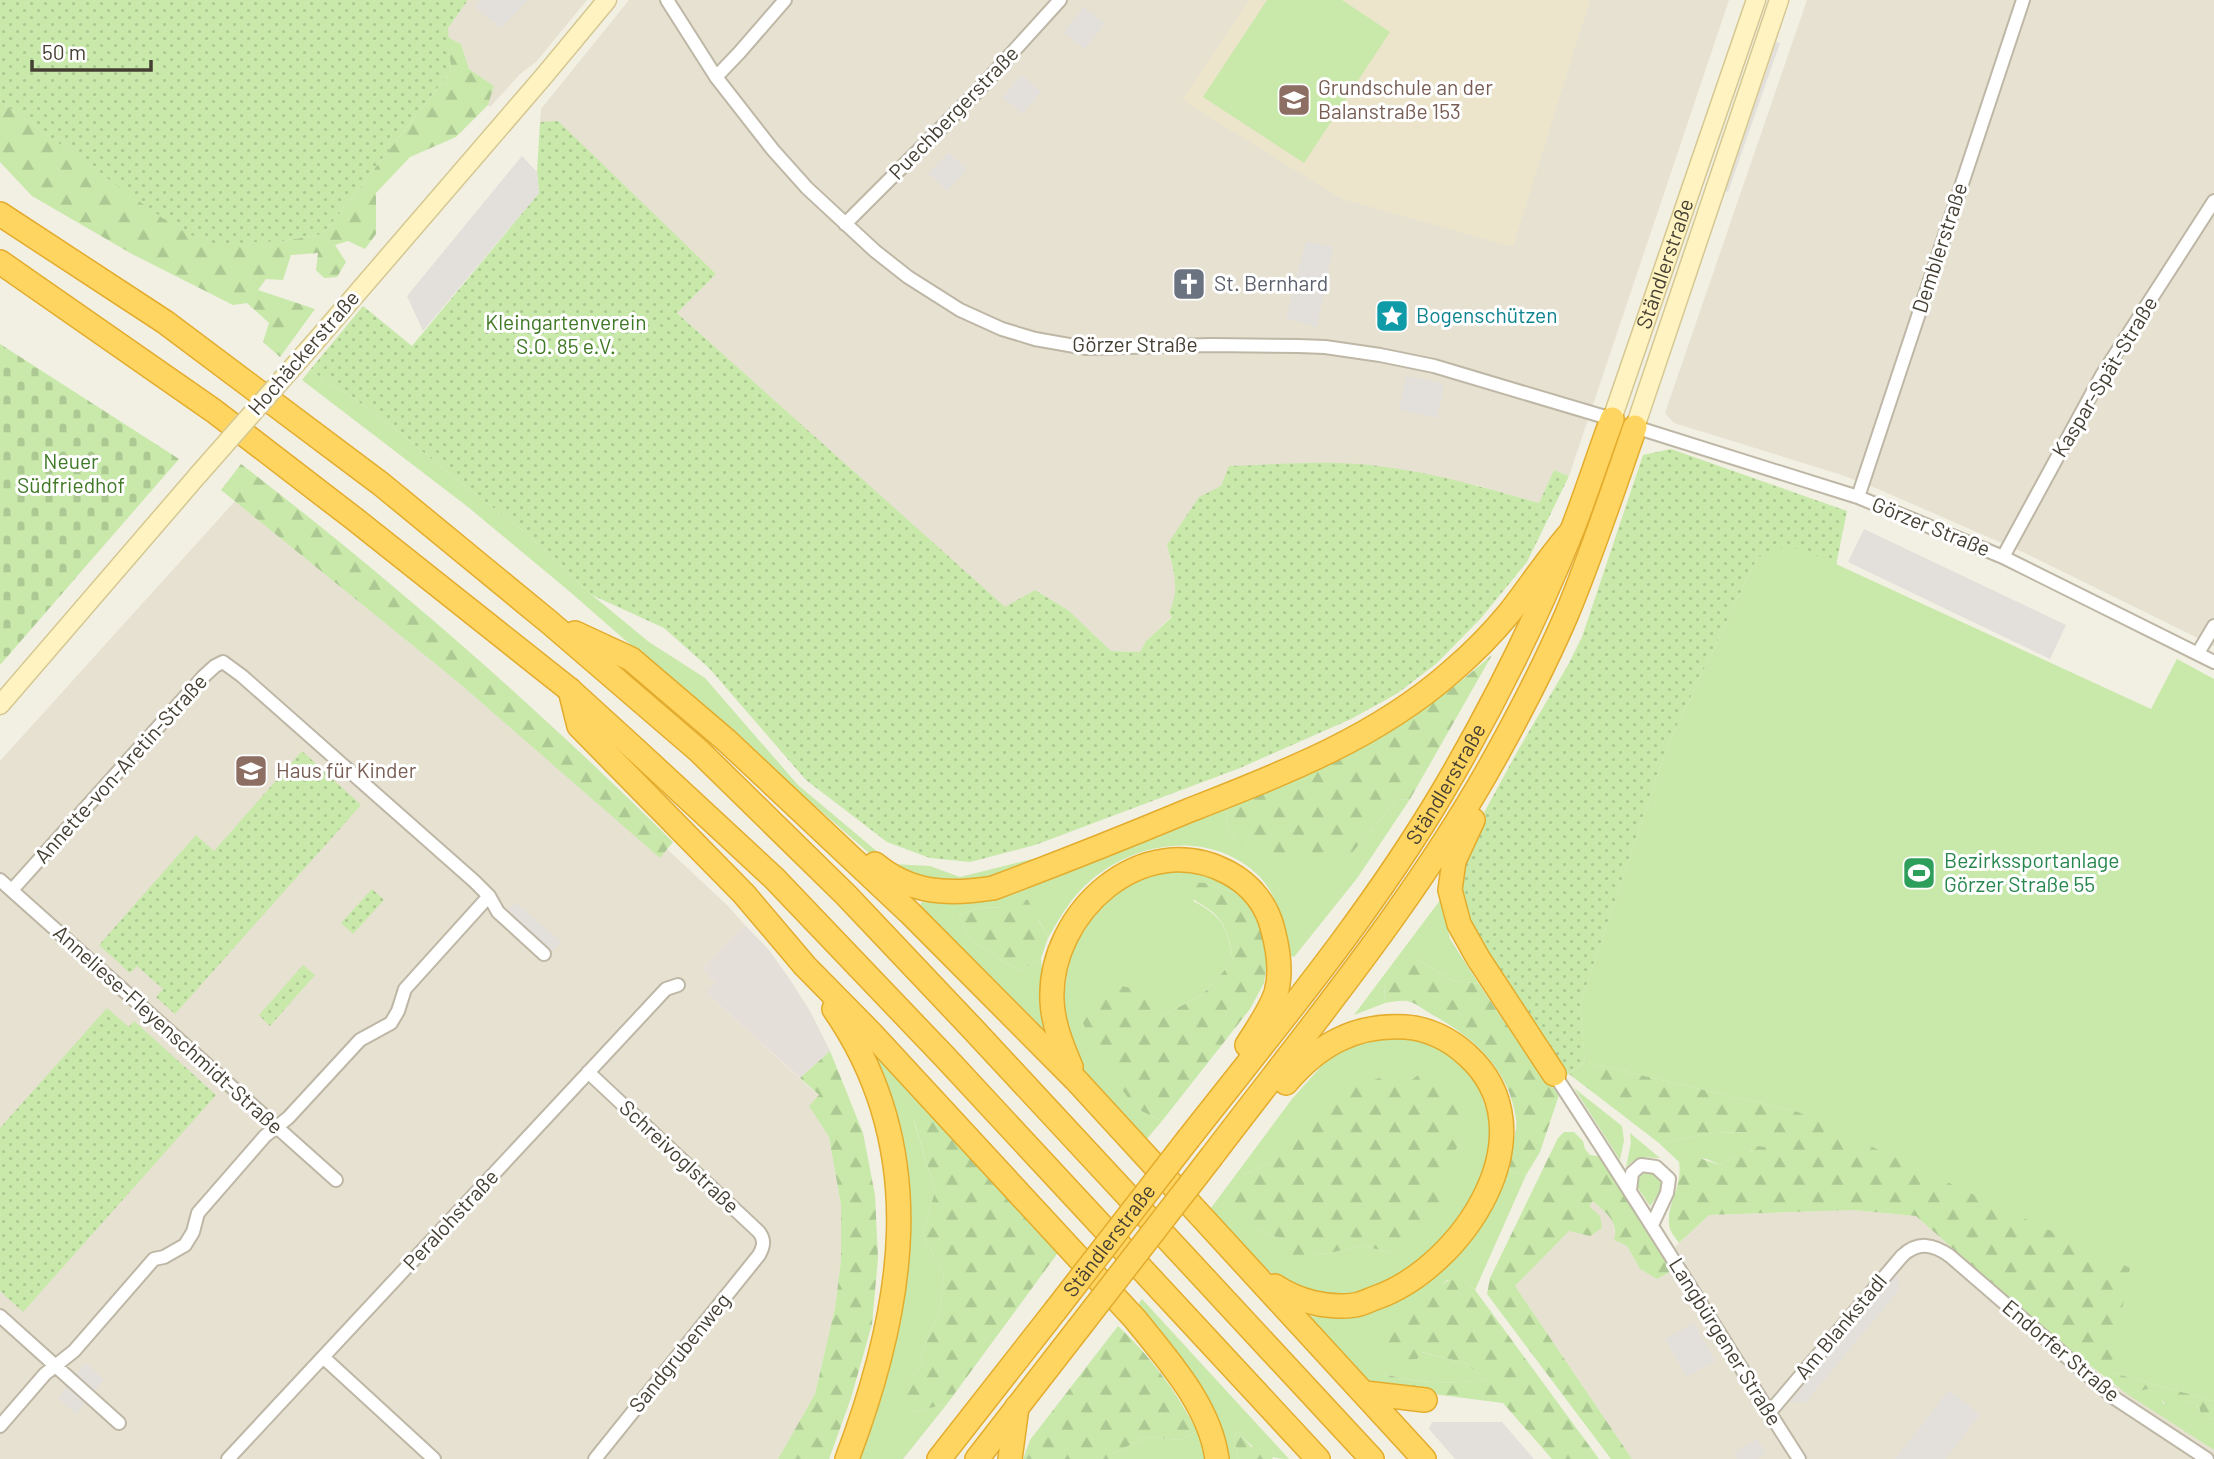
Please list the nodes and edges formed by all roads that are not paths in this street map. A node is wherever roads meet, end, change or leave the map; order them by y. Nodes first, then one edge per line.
1 (607, 0) edge
2 (667, 0) edge
3 (785, 0) edge
4 (1060, 0) edge
5 (1756, 0) edge
6 (1779, 0) edge
7 (2023, 0) edge
8 (716, 77) junction
9 (2214, 201) edge
10 (0, 214) edge
11 (845, 223) junction
12 (0, 262) edge
13 (1612, 419) junction
14 (1635, 426) junction
15 (1857, 497) junction
16 (1571, 532) junction
17 (2003, 557) junction
18 (549, 622) junction
19 (2214, 626) edge
20 (2198, 653) junction
21 (2214, 662) edge
22 (570, 691) junction
23 (0, 705) edge
24 (1501, 747) junction
25 (790, 800) junction
26 (0, 880) edge
27 (12, 890) junction
28 (489, 895) junction
29 (544, 954) dead end
30 (805, 966) junction
31 (678, 985) dead end
32 (588, 1072) junction
33 (1554, 1074) joint
34 (1076, 1080) junction
35 (1221, 1098) junction
36 (278, 1128) junction
37 (1217, 1149) junction
38 (336, 1180) dead end
39 (1630, 1190) junction
40 (1652, 1225) junction
41 (1917, 1246) joint
42 (764, 1247) joint
43 (1254, 1271) junction
44 (0, 1316) edge
45 (323, 1357) junction
46 (57, 1366) junction
47 (1365, 1393) junction
48 (1425, 1400) dead end
49 (1017, 1406) junction
50 (1769, 1413) junction
51 (119, 1423) dead end
52 (0, 1426) edge
53 (228, 1459) edge
54 (434, 1459) edge
55 (595, 1459) edge
56 (847, 1459) edge
57 (939, 1459) edge
58 (977, 1459) edge
59 (1010, 1459) edge
60 (1217, 1459) edge
61 (1318, 1459) edge
62 (1371, 1459) edge
63 (1424, 1459) edge
64 (1799, 1459) edge
65 (2207, 1459) edge

1 - 23 street, Hochäckerstraße, bridge
2 - 8 street, Görzer Straße
3 - 8 street
4 - 11 street, Puechbergerstraße
5 - 13 street, Ständlerstraße
6 - 14 street, Ständlerstraße
7 - 15 street, Demblerstraße
8 - 11 street, Görzer Straße
9 - 17 street, Kaspar-Spät-Straße
10 - 18 highway
11 - 13 street, Görzer Straße
12 - 22 highway
13 - 16 highway, Ständlerstraße
14 - 15 street, Görzer Straße
14 - 24 highway, Ständlerstraße
15 - 17 street, Görzer Straße
16 - 25 highway
16 - 35 highway, Ständlerstraße
17 - 20 street, Görzer Straße
18 - 25 highway
18 - 62 highway
19 - 20 street
20 - 21 street, Görzer Straße
22 - 30 highway
22 - 61 highway
24 - 33 highway
24 - 37 highway, Ständlerstraße
25 - 34 highway
26 - 27 street, Anneliese-Fleyenschmidt-Straße
27 - 28 street, Annette-von-Aretin-Straße
27 - 36 street, Anneliese-Fleyenschmidt-Straße
28 - 29 street, Annette-von-Aretin-Straße
28 - 36 street
30 - 56 highway
30 - 60 highway
31 - 32 street, Peralohstraße
32 - 42 street, Schreivoglstraße
32 - 45 street, Peralohstraße
33 - 39 street, Langbürgener Straße
34 - 35 highway
34 - 43 highway
35 - 57 highway, Ständlerstraße, bridge
36 - 38 street, Anneliese-Fleyenschmidt-Straße
36 - 46 street
37 - 43 highway
37 - 49 highway, Ständlerstraße, bridge
39 - 40 street, Langbürgener Straße
39 - 40 street
40 - 50 street, Langbürgener Straße
41 - 50 street, Am Blankstadl
41 - 65 street, Endorfer Straße
42 - 55 street, Sandgrubenweg
43 - 47 highway
44 - 46 street
45 - 53 street, Peralohstraße
45 - 54 street
46 - 51 street
46 - 52 street
47 - 48 highway
47 - 63 highway
49 - 58 highway, Ständlerstraße
49 - 59 highway
50 - 64 street, Langbürgener Straße

